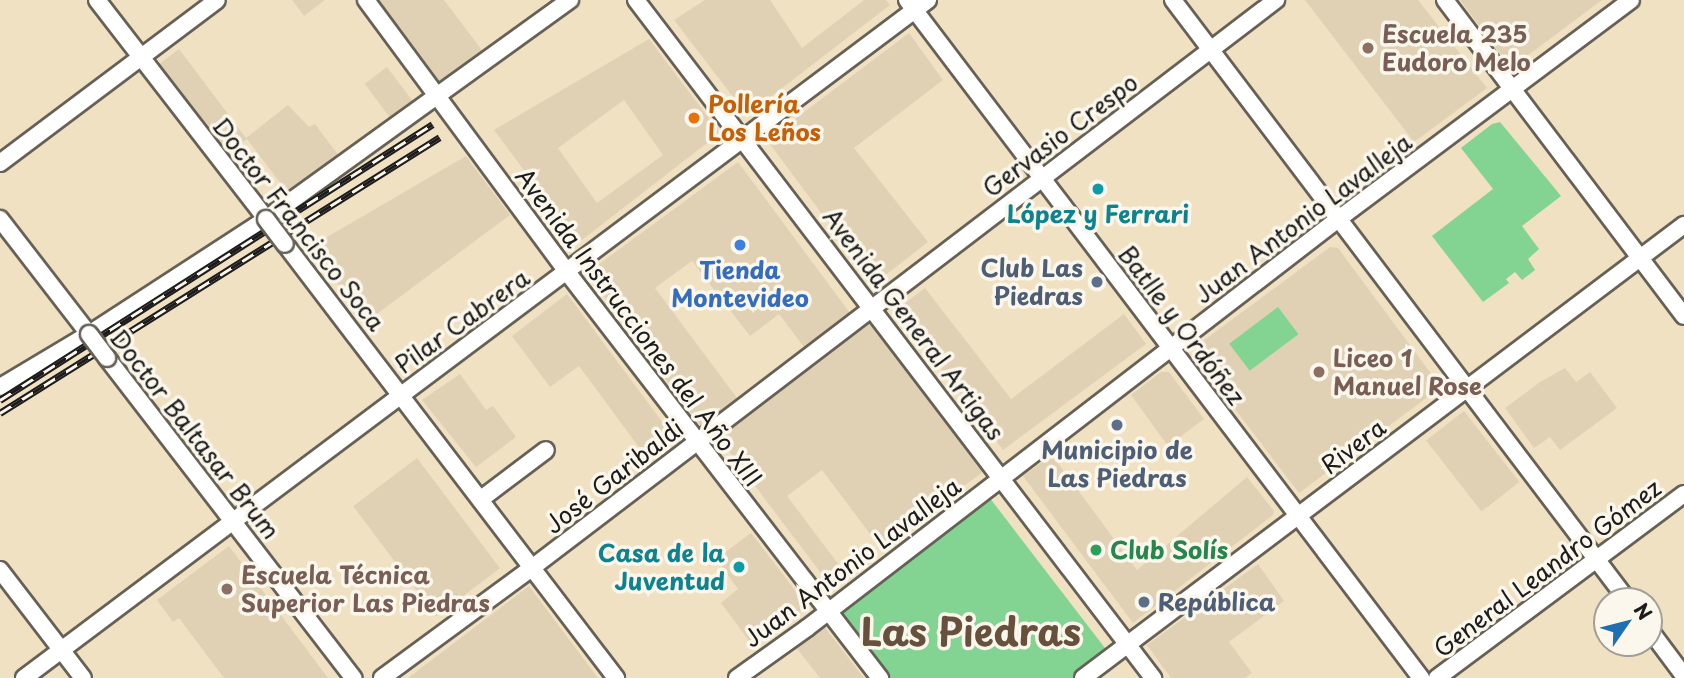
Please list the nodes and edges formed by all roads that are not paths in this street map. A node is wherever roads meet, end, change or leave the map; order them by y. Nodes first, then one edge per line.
1 (97, 0) edge
2 (217, 0) edge
3 (366, 0) edge
4 (570, 0) edge
5 (636, 0) edge
6 (928, 0) edge
7 (1172, 0) edge
8 (1276, 0) edge
9 (1445, 0) edge
10 (1631, 0) edge
11 (911, 5) edge
12 (1210, 50) junction
13 (141, 56) junction
14 (1514, 89) junction
15 (437, 97) junction
16 (743, 136) junction
17 (0, 163) edge
18 (1041, 178) junction
19 (0, 219) edge
20 (266, 219) junction
21 (1337, 220) junction
22 (1684, 225) edge
23 (1641, 258) junction
24 (567, 272) junction
25 (873, 308) junction
26 (1684, 316) edge
27 (89, 334) junction
28 (1171, 347) junction
29 (0, 387) edge
30 (1467, 389) junction
31 (401, 394) junction
32 (696, 440) junction
33 (546, 450) dead end
34 (1002, 477) junction
35 (1684, 494) edge
36 (481, 499) junction
37 (1298, 515) junction
38 (234, 521) junction
39 (1597, 559) junction
40 (533, 567) junction
41 (0, 570) edge
42 (1618, 587) edge
43 (828, 612) junction
44 (1127, 644) junction
45 (1663, 648) edge
46 (61, 649) junction
47 (1684, 676) edge
48 (24, 678) edge
49 (83, 678) edge
50 (353, 678) edge
51 (382, 678) edge
52 (616, 678) edge
53 (737, 678) edge
54 (880, 678) edge
55 (1083, 678) edge
56 (1153, 678) edge
57 (1421, 678) edge
58 (1437, 678) edge

1 - 13 street, Doctor Francisco Soca
2 - 13 street
3 - 15 street, Avenida Instrucciones del Año XIII
4 - 15 street
5 - 16 street, Avenida General Artigas
6 - 11 street, Pilar Cabrera
7 - 12 street
8 - 12 street, Gervasio Crespo
9 - 14 street
10 - 14 street, Juan Antonio Lavalleja
11 - 16 street, Pilar Cabrera
11 - 18 street, Batlle y Ordóñez
12 - 18 street, Gervasio Crespo
12 - 21 street
13 - 17 street
13 - 20 street, Doctor Francisco Soca
14 - 21 street, Juan Antonio Lavalleja
14 - 23 street
15 - 20 street
15 - 24 street, Avenida Instrucciones del Año XIII
16 - 24 street, Pilar Cabrera
16 - 25 street, Avenida General Artigas
18 - 25 street, Gervasio Crespo
18 - 28 street, Batlle y Ordóñez
19 - 27 street, Doctor Baltasar Brum
20 - 27 street
20 - 31 street, Doctor Francisco Soca, bridge
21 - 28 street, Juan Antonio Lavalleja
21 - 30 street
22 - 23 street, Rivera
23 - 26 street
23 - 30 street, Rivera
24 - 31 street, Pilar Cabrera
24 - 32 street, Avenida Instrucciones del Año XIII
25 - 32 street, José Garibaldi
25 - 34 street, Avenida General Artigas
27 - 29 street
27 - 38 street, Doctor Baltasar Brum, bridge
28 - 34 street, Juan Antonio Lavalleja
28 - 37 street, Batlle y Ordóñez
30 - 37 street, Rivera
30 - 39 street
31 - 36 street, Doctor Francisco Soca
31 - 38 street, Pilar Cabrera
32 - 40 street, José Garibaldi
32 - 43 street, Avenida Instrucciones del Año XIII
33 - 36 street
34 - 43 street, Juan Antonio Lavalleja
34 - 44 street, Avenida General Artigas
35 - 39 street, General Leandro Gómez
36 - 40 street, Doctor Francisco Soca
37 - 44 street, Rivera
37 - 57 street, Batlle y Ordóñez
38 - 46 street, Pilar Cabrera
38 - 50 street, Doctor Baltasar Brum
39 - 42 street
39 - 58 street, General Leandro Gómez
40 - 51 street, José Garibaldi
40 - 52 street, Doctor Francisco Soca
41 - 46 street
43 - 53 street, Juan Antonio Lavalleja
43 - 54 street, Avenida Instrucciones del Año XIII
44 - 55 street, Rivera
44 - 56 street, Avenida General Artigas
45 - 47 street
46 - 48 street, Pilar Cabrera
46 - 49 street

